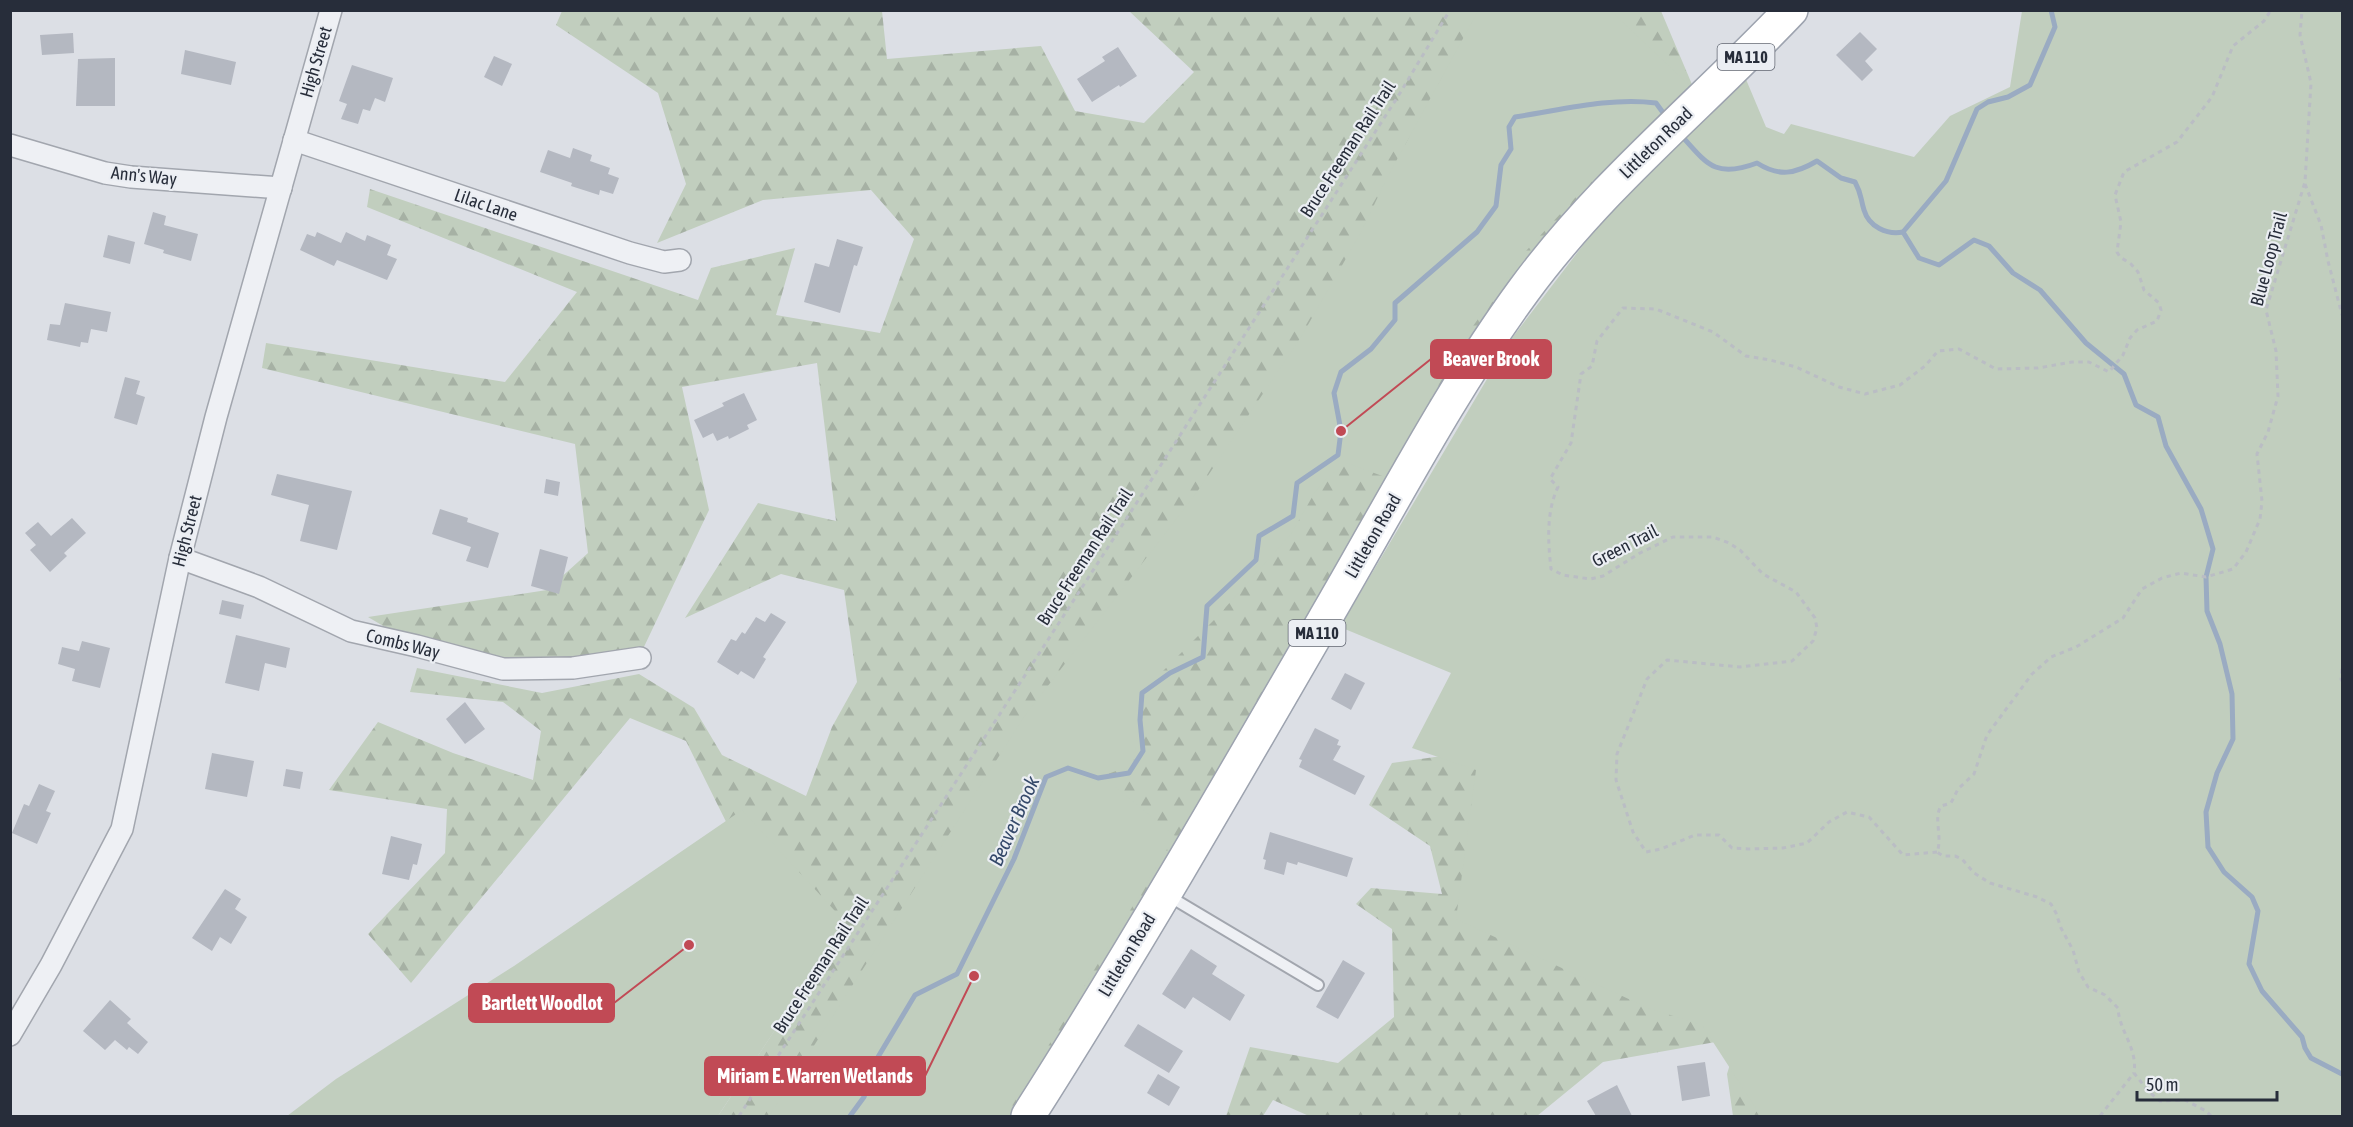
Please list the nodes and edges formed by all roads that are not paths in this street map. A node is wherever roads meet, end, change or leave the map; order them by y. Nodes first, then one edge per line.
1 (331, 10) edge
2 (1791, 10) edge
3 (294, 140) junction
4 (10, 145) edge
5 (281, 188) junction
6 (680, 260) dead end
7 (180, 558) junction
8 (640, 658) dead end
9 (1164, 893) junction
10 (1318, 985) dead end
11 (10, 1035) edge
12 (1028, 1116) edge

1 - 3 street, High Street
2 - 9 main road, Littleton Road / MA 110
3 - 5 street, High Street
3 - 6 street, Lilac Lane
4 - 5 street, Ann's Way
5 - 7 street, High Street
7 - 8 street, Combs Way
7 - 11 street, High Street
9 - 10 lane
9 - 12 main road, Littleton Road / MA 110

